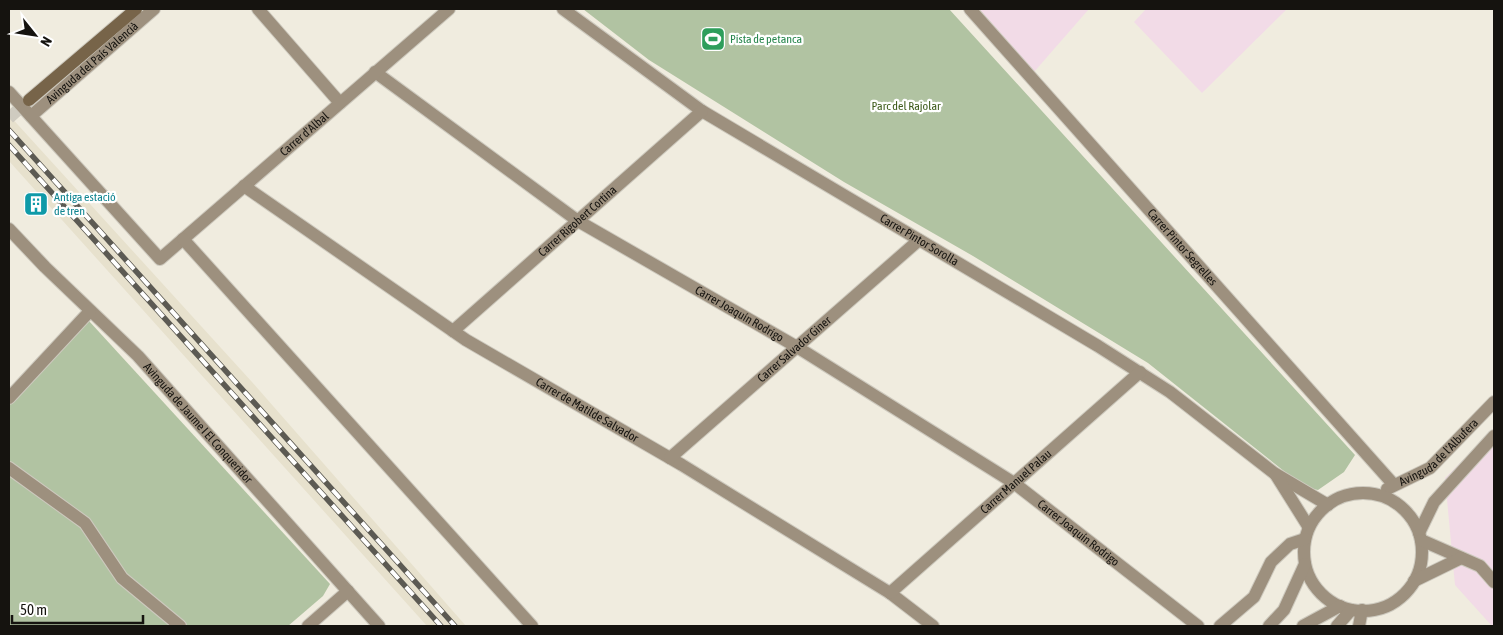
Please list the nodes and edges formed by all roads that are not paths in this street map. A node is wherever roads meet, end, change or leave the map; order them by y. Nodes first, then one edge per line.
1 (154, 9) edge
2 (258, 9) edge
3 (449, 9) edge
4 (562, 9) edge
5 (970, 9) edge
6 (129, 11) edge
7 (375, 72) junction
8 (9, 92) edge
9 (29, 100) tunnel mouth
10 (340, 103) junction
11 (702, 111) junction
12 (31, 116) junction
13 (244, 186) junction
14 (578, 221) junction
15 (9, 229) edge
16 (183, 239) junction
17 (919, 240) junction
18 (90, 310) junction
19 (453, 331) junction
20 (797, 347) junction
21 (1140, 372) junction
22 (9, 398) edge
23 (1494, 402) edge
24 (1494, 436) edge
25 (670, 458) junction
26 (9, 468) edge
27 (1274, 473) junction
28 (1014, 483) junction
29 (1394, 486) junction
30 (1377, 493) junction
31 (1328, 505) junction
32 (1307, 533) junction
33 (1420, 536) junction
34 (1461, 558) junction
35 (1305, 564) junction
36 (1414, 580) junction
37 (1494, 582) edge
38 (348, 591) junction
39 (890, 593) junction
40 (1351, 609) junction
41 (180, 626) edge
42 (308, 626) edge
43 (379, 626) edge
44 (532, 626) edge
45 (933, 626) edge
46 (1198, 626) edge
47 (1220, 626) edge
48 (1269, 626) edge
49 (1303, 626) edge
50 (1336, 626) edge
51 (1359, 626) edge

1 - 12 street, Avinguda del País Valencià
2 - 10 street
3 - 7 street, Carrer d'Albal
4 - 11 street, Carrer Pintor Sorolla
5 - 29 street, Carrer Pintor Segrelles
6 - 9 street, Avinguda del País Valencià
7 - 10 street, Carrer d'Albal
7 - 14 street, Carrer Joaquín Rodrigo
8 - 12 street
10 - 13 street, Carrer d'Albal
11 - 14 street, Carrer Rigobert Cortina
11 - 17 street, Carrer Pintor Sorolla
12 - 16 street, Carrer d'Albal
13 - 16 street, Carrer d'Albal
13 - 19 street, Carrer de Matilde Salvador
14 - 19 street, Carrer Rigobert Cortina
14 - 20 street, Carrer Joaquín Rodrigo
15 - 18 street, Avinguda de Jaume I El Conqueridor
16 - 44 street
17 - 20 street, Carrer Salvador Giner
17 - 21 street, Carrer Pintor Sorolla
18 - 22 street
18 - 38 street, Avinguda de Jaume I El Conqueridor
19 - 25 street, Carrer de Matilde Salvador
20 - 25 street, Carrer Salvador Giner
20 - 28 street, Carrer Joaquín Rodrigo
21 - 27 street, Carrer Pintor Sorolla
21 - 28 street, Carrer Manuel Palau
23 - 29 street, Avinguda de l'Albufera
24 - 33 street, Avinguda de l'Albufera
25 - 39 street, Carrer de Matilde Salvador
26 - 41 street
27 - 31 street, Carrer Pintor Sorolla
27 - 32 street, Carrer Pintor Sorolla
28 - 39 street, Carrer Manuel Palau
28 - 46 street, Carrer Joaquín Rodrigo
29 - 30 street, Avinguda de l'Albufera
30 - 31 street
30 - 33 street
31 - 32 street
32 - 35 street
32 - 47 street
33 - 34 street
33 - 36 street
34 - 36 street
34 - 37 street
35 - 40 street
35 - 48 street
36 - 40 street
38 - 42 street
38 - 43 street, Avinguda de Jaume I El Conqueridor
39 - 45 street, Carrer de Matilde Salvador
40 - 49 street
40 - 50 street
40 - 51 street

